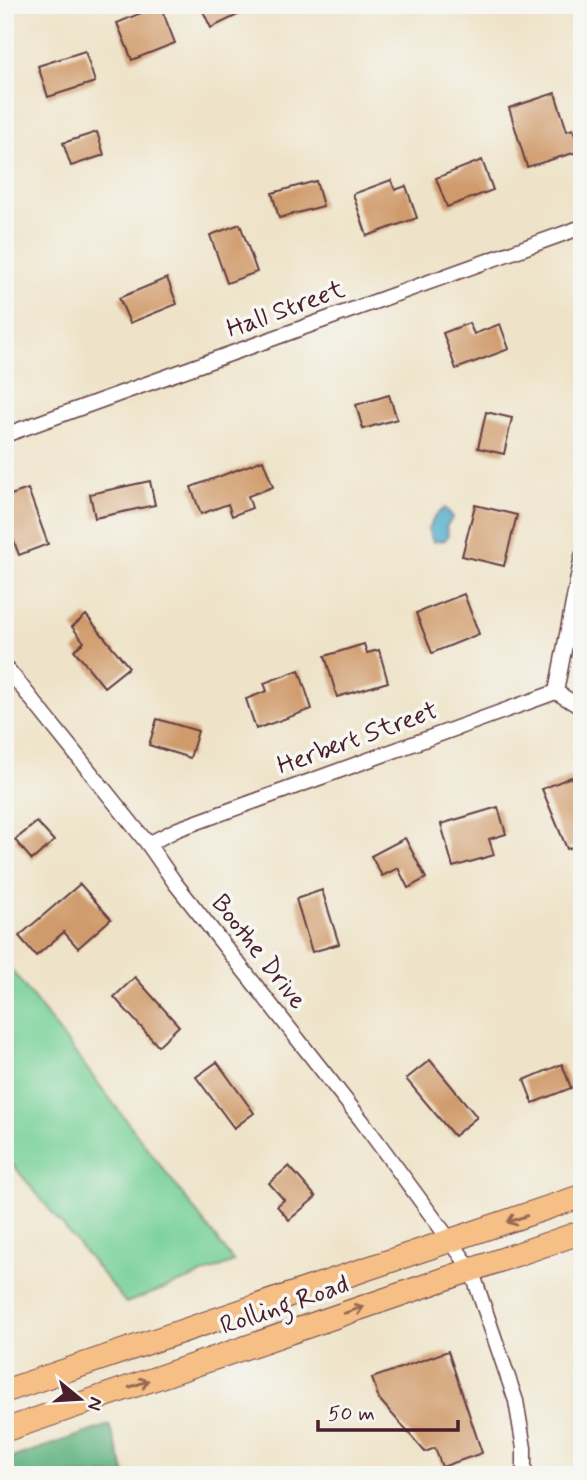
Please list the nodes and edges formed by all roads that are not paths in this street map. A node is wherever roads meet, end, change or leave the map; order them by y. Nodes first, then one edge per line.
1 (582, 227) edge
2 (5, 435) edge
3 (582, 556) edge
4 (5, 666) edge
5 (556, 692) junction
6 (582, 708) edge
7 (148, 844) junction
8 (582, 1196) edge
9 (582, 1232) edge
10 (451, 1241) junction
11 (471, 1269) junction
12 (5, 1391) edge
13 (5, 1430) edge
14 (524, 1475) edge

1 - 2 street, Hall Street
3 - 5 street
4 - 7 street, Boothe Drive
5 - 6 street
5 - 7 street, Herbert Street
7 - 10 street, Boothe Drive
8 -> 10 main road, Rolling Road
9 - 11 main road, Rolling Road
10 - 11 street, Boothe Drive
10 - 12 main road, Rolling Road
13 -> 11 main road, Rolling Road
11 - 14 street, Boothe Drive

